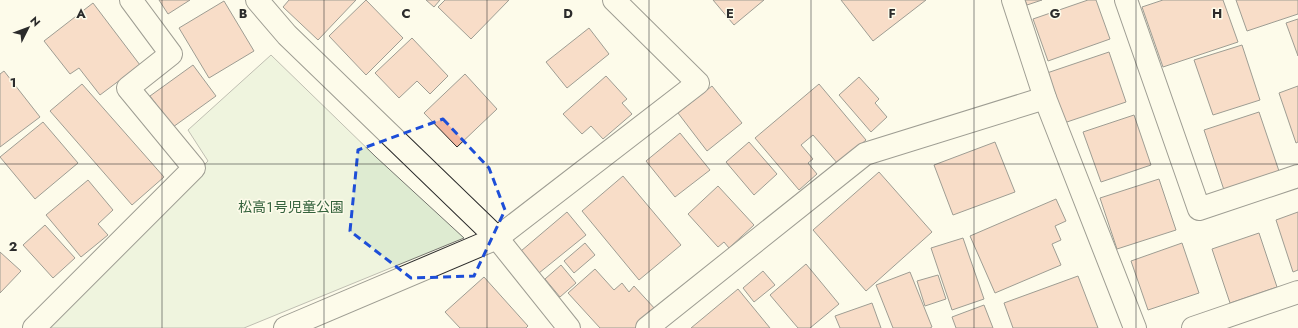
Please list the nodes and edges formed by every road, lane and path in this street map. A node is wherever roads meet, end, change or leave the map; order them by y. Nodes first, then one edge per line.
1 (131, 0) edge
2 (257, 0) edge
3 (614, 0) edge
4 (1013, 0) edge
5 (1126, 0) edge
6 (1045, 98) junction
7 (1298, 176) edge
8 (496, 238) junction
9 (1298, 292) edge
10 (34, 328) edge
11 (285, 328) edge
12 (569, 328) edge
13 (647, 328) edge
14 (1135, 328) edge
15 (1193, 328) edge

1 - 10 street
2 - 8 street
3 - 8 street
4 - 6 street
5 - 7 street
6 - 13 street
6 - 14 street
8 - 11 street
8 - 12 street
9 - 15 street

